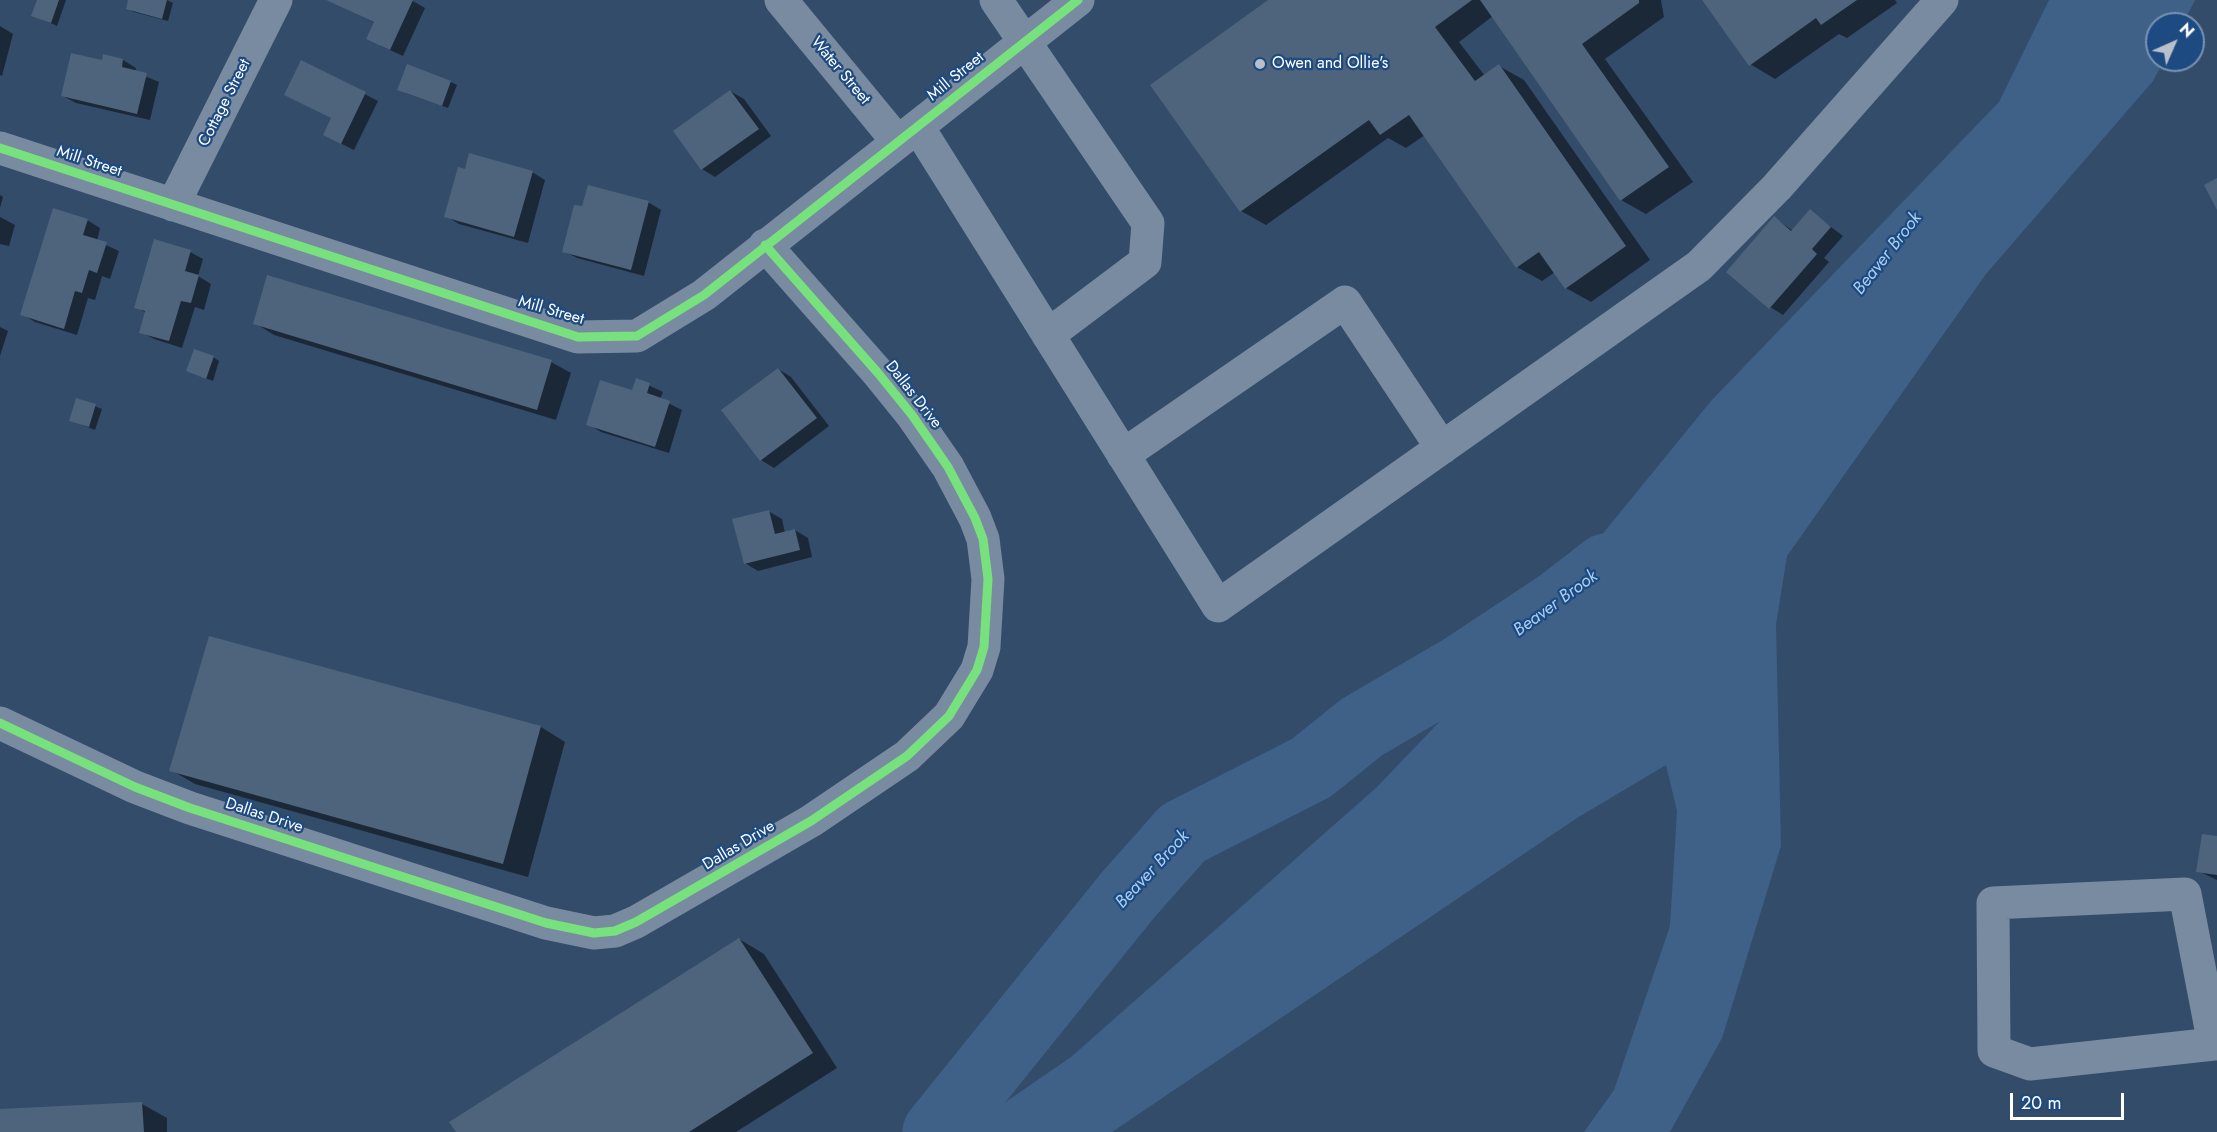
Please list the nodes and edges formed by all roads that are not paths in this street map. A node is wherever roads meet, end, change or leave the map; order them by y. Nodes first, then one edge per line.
1 (276, 0) edge
2 (781, 0) edge
3 (996, 0) edge
4 (1078, 0) edge
5 (1942, 0) edge
6 (1026, 40) junction
7 (908, 134) junction
8 (0, 148) edge
9 (173, 205) junction
10 (765, 245) junction
11 (1048, 335) junction
12 (1442, 448) junction
13 (1123, 455) junction
14 (0, 723) edge
15 (2216, 1044) edge

1 - 9 street, Cottage Street
2 - 7 street, Water Street
3 - 6 street
4 - 6 street, Mill Street
5 - 12 street
6 - 7 street, Mill Street
6 - 11 street
7 - 10 street, Mill Street
7 - 11 street, Water Street
8 - 9 street, Mill Street
9 - 10 street, Mill Street
10 - 14 street, Dallas Drive
11 - 13 street, Water Street
12 - 13 street
12 - 13 street, Water Street
15 - 15 street

